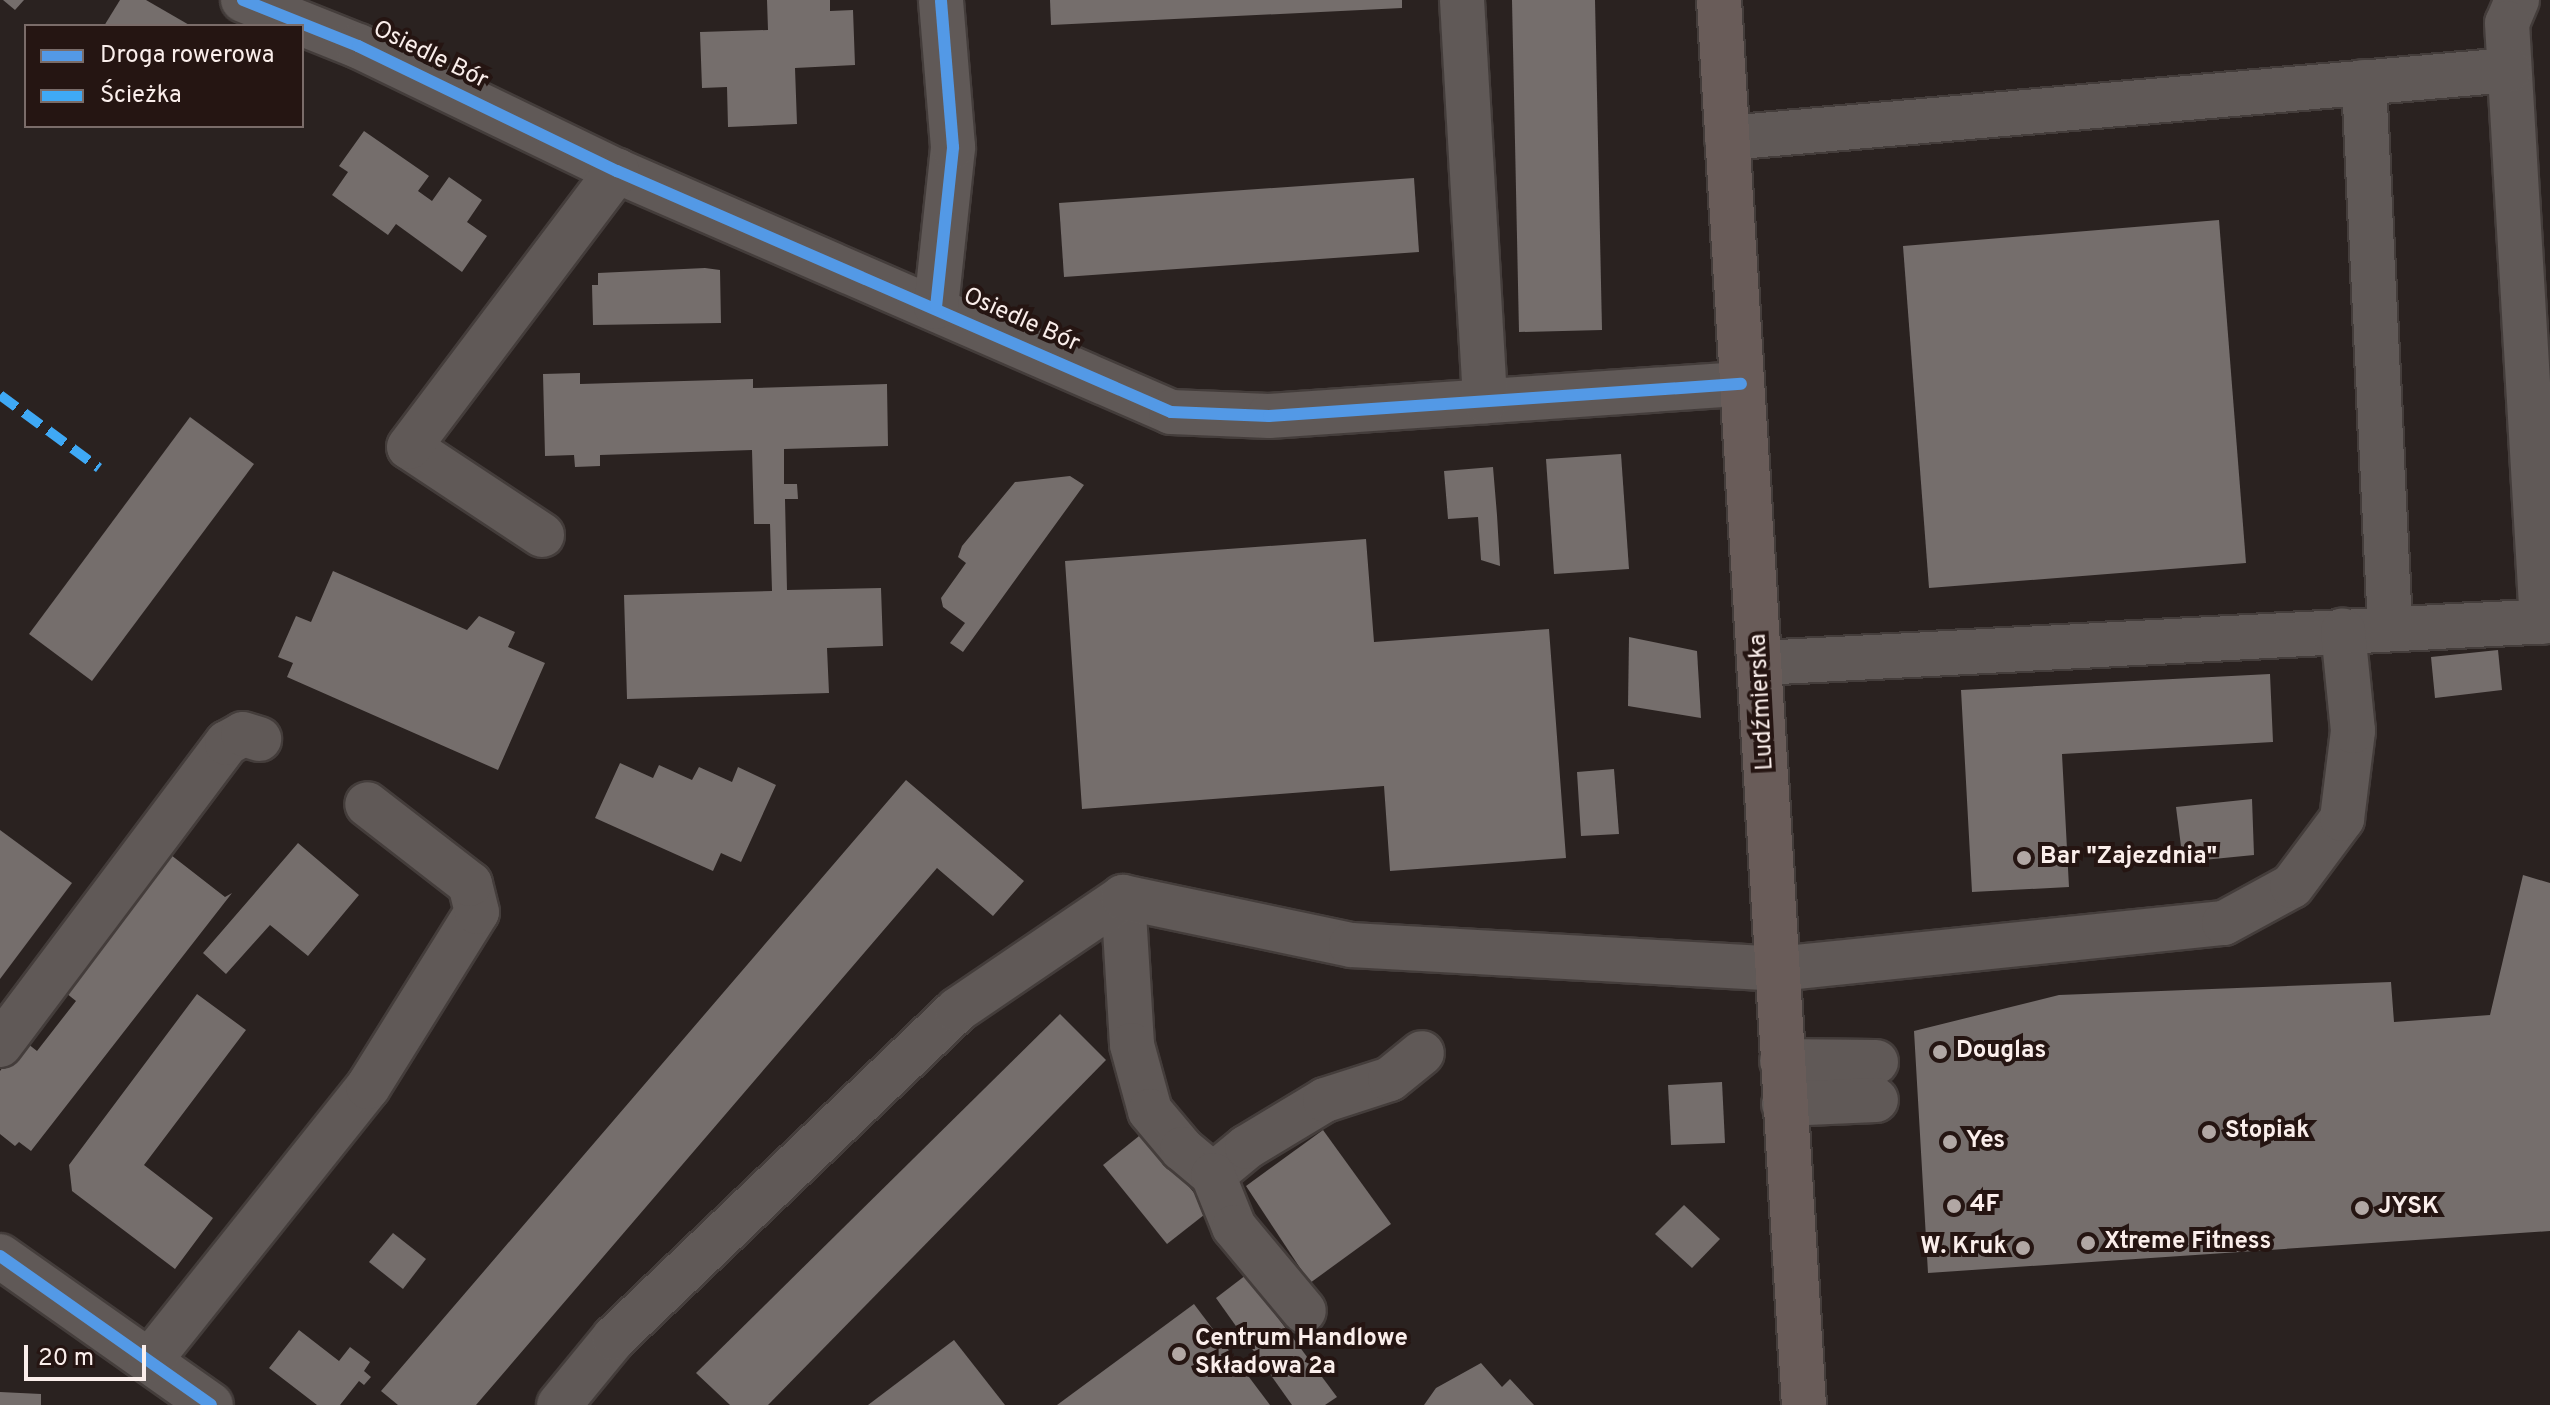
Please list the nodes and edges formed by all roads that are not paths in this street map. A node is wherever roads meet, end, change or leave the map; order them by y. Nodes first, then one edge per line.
1 (243, 0) edge
2 (941, 0) edge
3 (1462, 0) edge
4 (1719, 0) edge
5 (2517, 0) edge
6 (303, 24) edge
7 (304, 24) edge
8 (2509, 70) junction
9 (2364, 82) junction
10 (1727, 138) junction
11 (617, 171) junction
12 (936, 307) junction
13 (1741, 384) junction
14 (1485, 401) junction
15 (542, 535) dead end
16 (2546, 622) edge
17 (2390, 628) junction
18 (2343, 630) junction
19 (1761, 663) junction
20 (259, 739) dead end
21 (367, 804) dead end
22 (1123, 897) junction
23 (1777, 969) junction
24 (0, 1045) edge
25 (1422, 1053) dead end
26 (1782, 1061) junction
27 (1784, 1104) junction
28 (1213, 1175) junction
29 (0, 1256) edge
30 (1304, 1311) dead end
31 (150, 1360) junction
32 (211, 1405) edge
33 (559, 1405) edge
34 (1804, 1405) edge

1 - 6 street, Osiedle Bór
2 - 12 street
3 - 14 street
4 - 10 main road, Ludźmierska
5 - 8 street
7 - 11 street, Osiedle Bór
8 - 9 street
8 - 16 street
9 - 10 street
9 - 17 street
10 - 13 main road, Ludźmierska
11 - 12 street, Osiedle Bór
11 - 15 street
12 - 14 street, Osiedle Bór
13 - 14 street, Osiedle Bór
13 - 19 main road, Ludźmierska
16 - 17 street
17 - 18 street
18 - 19 street
18 - 23 street
19 - 23 main road, Ludźmierska
20 - 24 street
21 - 31 street
22 - 23 street
22 - 28 street
22 - 33 street
23 - 26 main road, Ludźmierska
25 - 28 street
26 - 27 main road, Ludźmierska
26 - 27 street
27 - 34 main road, Ludźmierska
28 - 30 street
29 - 31 street
31 - 32 street

